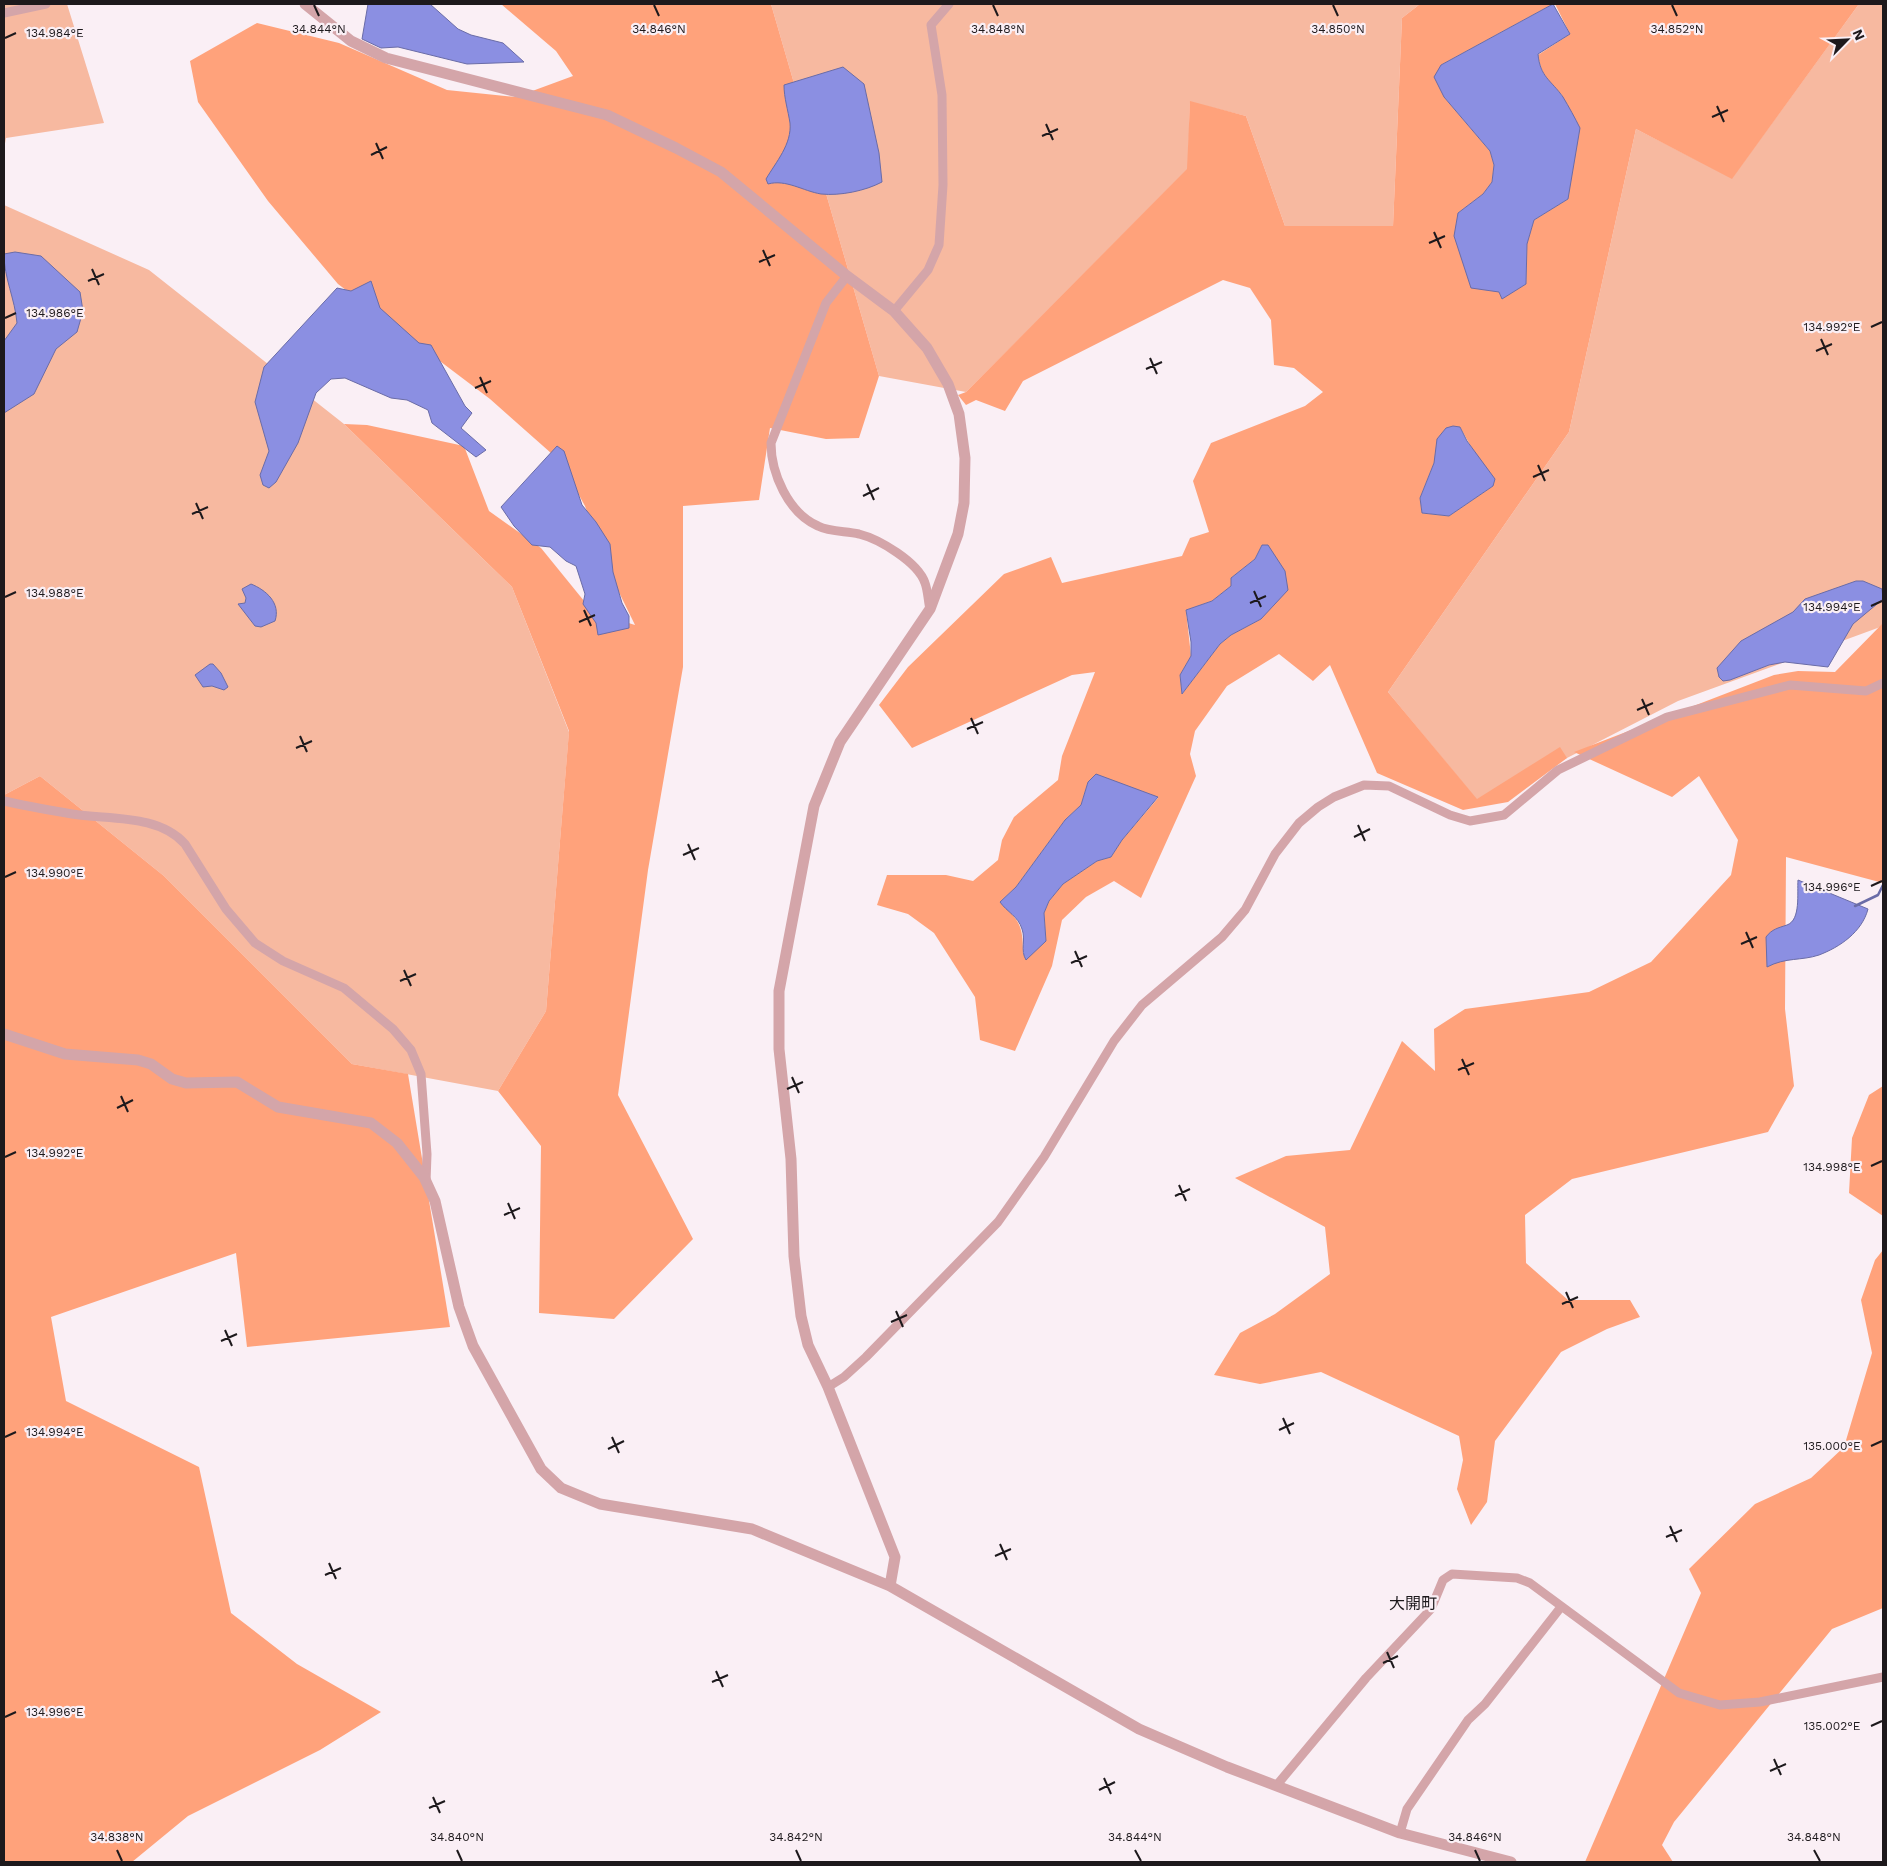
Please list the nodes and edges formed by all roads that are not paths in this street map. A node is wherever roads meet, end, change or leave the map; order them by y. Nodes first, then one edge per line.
1 (46, 4) edge
2 (305, 4) edge
3 (949, 4) edge
4 (4, 13) edge
5 (847, 276) junction
6 (894, 311) junction
7 (930, 609) junction
8 (1883, 684) edge
9 (4, 801) edge
10 (4, 1034) edge
11 (426, 1182) junction
12 (828, 1387) junction
13 (890, 1586) junction
14 (1561, 1607) junction
15 (1883, 1677) edge
16 (1276, 1786) junction
17 (1400, 1833) junction
18 (1511, 1862) edge

1 - 4 street
2 - 5 street
3 - 6 street
5 - 6 street
5 - 7 street
6 - 7 street
7 - 12 street
8 - 12 street
9 - 11 street
10 - 11 street
11 - 13 street
12 - 13 street
13 - 16 street
14 - 15 street
14 - 16 street
14 - 17 street
16 - 17 street
17 - 18 street

